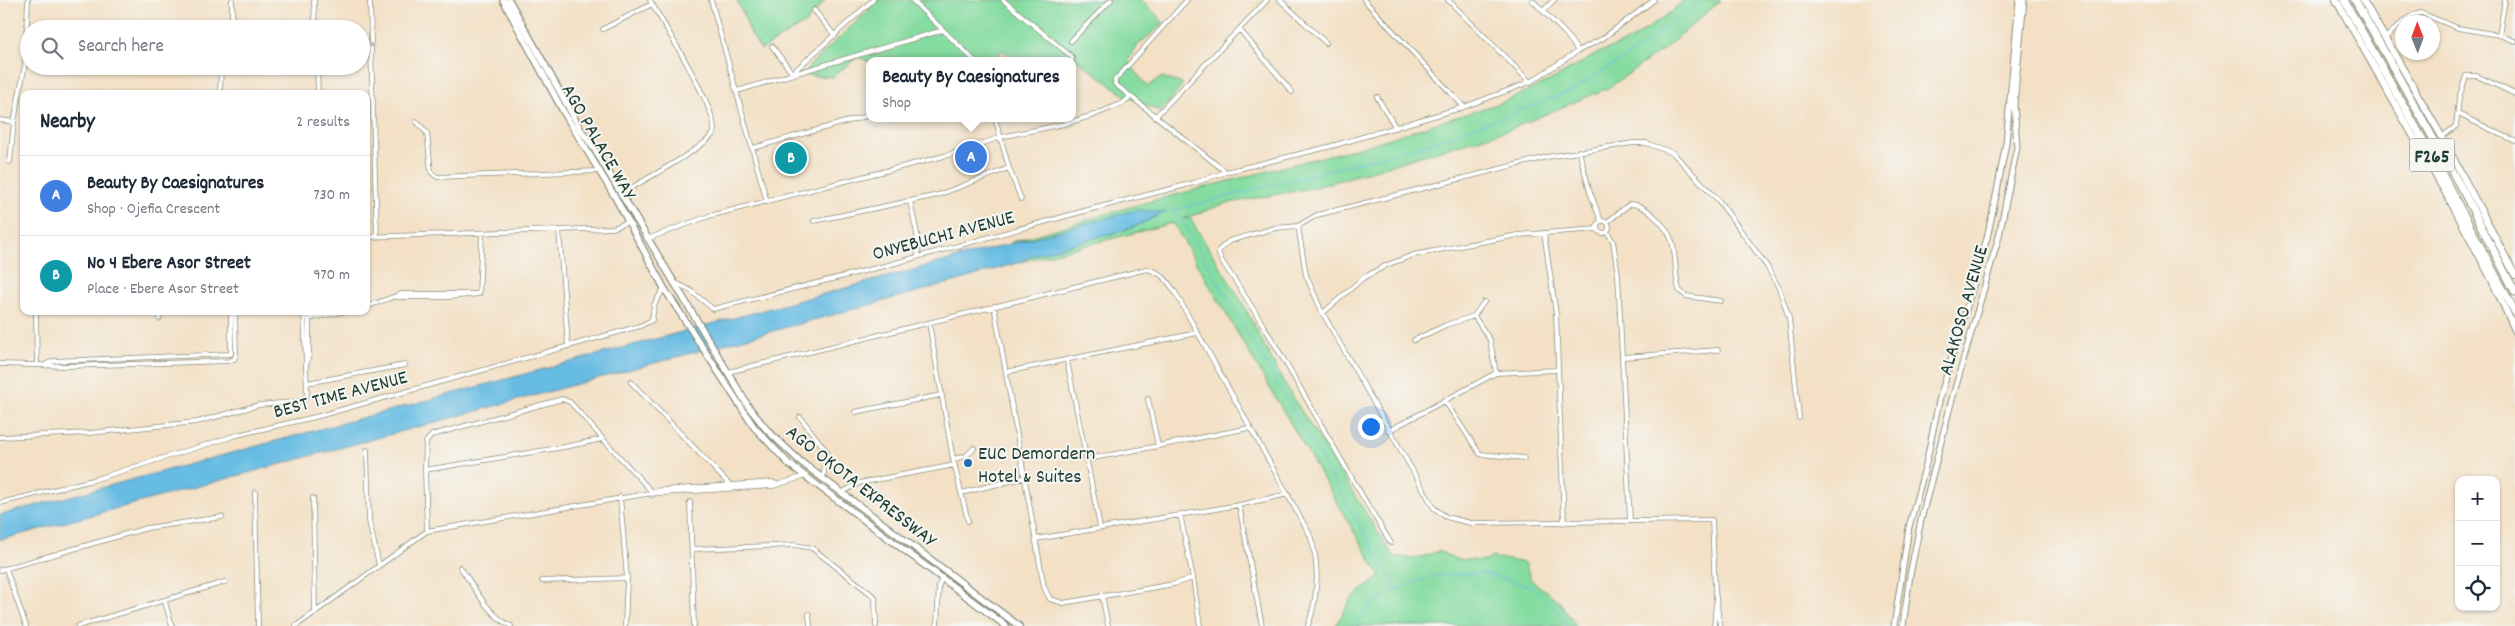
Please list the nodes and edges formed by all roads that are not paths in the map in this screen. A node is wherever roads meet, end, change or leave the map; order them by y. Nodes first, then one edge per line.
1 (28, 0) edge
2 (232, 0) edge
3 (314, 0) edge
4 (370, 0) edge
5 (503, 0) edge
6 (509, 0) edge
7 (710, 0) edge
8 (873, 0) edge
9 (912, 0) edge
10 (1004, 0) edge
11 (1111, 0) edge
12 (1187, 0) edge
13 (1268, 0) edge
14 (1280, 0) edge
15 (1364, 0) edge
16 (1448, 0) edge
17 (1532, 0) edge
18 (1554, 0) edge
19 (1654, 0) edge
20 (2018, 0) edge
21 (2024, 0) edge
22 (2336, 0) edge
23 (2344, 0) edge
24 (2355, 0) edge
25 (2363, 0) edge
26 (2505, 0) edge
27 (651, 2) edge
28 (814, 10) dead end
29 (1543, 11) junction
30 (2413, 15) edge
31 (2426, 15) edge
32 (28, 20) edge
33 (232, 20) edge
34 (315, 20) edge
35 (2440, 21) edge
36 (604, 29) dead end
37 (2395, 29) edge
38 (943, 30) junction
39 (1240, 30) junction
40 (2499, 35) junction
41 (835, 36) junction
42 (2384, 38) junction
43 (1071, 41) dead end
44 (2515, 41) edge
45 (371, 42) dead end
46 (1326, 43) dead end
47 (772, 46) dead end
48 (371, 48) dead end
49 (1578, 51) junction
50 (971, 57) edge
51 (1072, 57) edge
52 (791, 74) junction
53 (25, 75) edge
54 (221, 75) edge
55 (317, 75) edge
56 (1530, 82) junction
57 (21, 90) edge
58 (220, 90) edge
59 (318, 90) edge
60 (737, 91) junction
61 (1292, 92) dead end
62 (2515, 94) edge
63 (20, 95) edge
64 (1130, 97) junction
65 (1377, 97) dead end
66 (1464, 107) junction
67 (2458, 114) junction
68 (866, 117) edge
69 (1155, 117) junction
70 (0, 120) edge
71 (1076, 120) edge
72 (416, 121) dead end
73 (14, 122) junction
74 (996, 122) edge
75 (1071, 122) edge
76 (1396, 128) junction
77 (1001, 137) junction
78 (2442, 137) junction
79 (2515, 141) edge
80 (2006, 143) junction
81 (2017, 144) junction
82 (753, 148) junction
83 (1579, 151) junction
84 (10, 162) dead end
85 (1008, 168) junction
86 (599, 170) junction
87 (1226, 172) junction
88 (620, 194) junction
89 (1021, 199) dead end
90 (910, 201) junction
91 (767, 202) junction
92 (814, 221) dead end
93 (1601, 221) junction
94 (628, 222) junction
95 (1607, 222) junction
96 (1298, 226) junction
97 (1597, 229) junction
98 (559, 230) junction
99 (1607, 232) junction
100 (482, 233) junction
101 (1544, 233) junction
102 (370, 237) edge
103 (377, 238) junction
104 (647, 239) junction
105 (918, 256) junction
106 (2515, 275) edge
107 (674, 282) junction
108 (664, 288) junction
109 (2515, 292) edge
110 (680, 293) joint
111 (671, 298) joint
112 (1721, 301) dead end
113 (1484, 302) dead end
114 (370, 306) edge
115 (994, 306) junction
116 (2515, 312) edge
117 (1322, 314) junction
118 (36, 315) edge
119 (158, 315) edge
120 (232, 315) edge
121 (235, 315) edge
122 (304, 315) edge
123 (309, 315) edge
124 (328, 315) edge
125 (1474, 316) junction
126 (158, 319) dead end
127 (304, 319) junction
128 (309, 319) junction
129 (929, 323) junction
130 (2515, 330) edge
131 (234, 332) junction
132 (1197, 333) junction
133 (1959, 338) junction
134 (1414, 340) dead end
135 (1969, 340) junction
136 (568, 345) junction
137 (1718, 350) dead end
138 (231, 354) junction
139 (202, 356) junction
140 (1623, 357) junction
141 (146, 358) junction
142 (234, 358) junction
143 (1067, 360) junction
144 (202, 362) junction
145 (307, 362) junction
146 (67, 363) junction
147 (0, 364) edge
148 (36, 364) junction
149 (146, 364) junction
150 (405, 365) dead end
151 (1556, 370) junction
152 (728, 372) junction
153 (1006, 372) junction
154 (1496, 372) junction
155 (630, 382) dead end
156 (307, 383) junction
157 (735, 385) junction
158 (729, 390) junction
159 (941, 395) junction
160 (1148, 399) dead end
161 (1444, 400) junction
162 (855, 412) dead end
163 (800, 417) dead end
164 (1799, 418) dead end
165 (1249, 428) junction
166 (1388, 430) junction
167 (0, 437) edge
168 (603, 438) junction
169 (1158, 446) junction
170 (974, 448) dead end
171 (367, 450) dead end
172 (1524, 458) dead end
173 (953, 459) junction
174 (1088, 459) junction
175 (1926, 464) junction
176 (955, 465) junction
177 (1935, 465) junction
178 (425, 470) junction
179 (805, 476) junction
180 (823, 478) junction
181 (1024, 478) junction
182 (730, 486) junction
183 (255, 492) dead end
184 (843, 492) junction
185 (652, 493) junction
186 (961, 493) junction
187 (1288, 494) junction
188 (313, 498) dead end
189 (620, 498) junction
190 (690, 502) dead end
191 (0, 503) edge
192 (1239, 505) junction
193 (1180, 514) junction
194 (222, 517) dead end
195 (968, 521) dead end
196 (1630, 522) junction
197 (1564, 523) junction
198 (1100, 527) junction
199 (427, 531) junction
200 (1036, 539) junction
201 (1391, 543) dead end
202 (692, 549) junction
203 (379, 565) junction
204 (460, 566) dead end
205 (6, 569) junction
206 (0, 570) edge
207 (627, 578) junction
208 (942, 578) junction
209 (1193, 578) junction
210 (542, 581) dead end
211 (225, 582) dead end
212 (1102, 595) junction
213 (165, 602) junction
214 (1716, 604) junction
215 (315, 613) junction
216 (809, 614) dead end
217 (105, 619) junction
218 (26, 626) edge
219 (78, 626) edge
220 (107, 626) edge
221 (172, 626) edge
222 (258, 626) edge
223 (296, 626) edge
224 (512, 626) edge
225 (625, 626) edge
226 (694, 626) edge
227 (810, 626) edge
228 (876, 626) edge
229 (937, 626) edge
230 (1006, 626) edge
231 (1019, 626) edge
232 (1108, 626) edge
233 (1200, 626) edge
234 (1262, 626) edge
235 (1308, 626) edge
236 (1714, 626) edge
237 (1720, 626) edge
238 (1894, 626) edge
239 (1903, 626) edge

1 - 32 street
2 - 33 street
3 - 34 street
4 - 45 street
5 - 86 main road, AGO PALACE WAY
6 - 88 main road, AGO PALACE WAY
7 - 60 street
8 - 41 street
9 - 38 street
10 - 51 street
11 - 43 street
12 - 64 street
13 - 39 street
14 - 46 street
15 - 66 street
16 - 56 street
17 - 29 street
18 - 29 street
19 - 49 street, ONYEBUCHI AVENUE
20 - 80 street, ALAKOSO AVENUE
21 - 81 street, ALAKOSO AVENUE
22 - 130 main road
23 - 116 highway, F265
24 - 109 highway, F265
25 - 42 main road
26 - 40 street
27 - 36 street
27 - 88 street
28 - 41 street
29 - 49 street
30 - 31 street
35 - 40 street
37 - 42 street
38 - 50 street
38 - 52 street
39 - 61 street
39 - 69 street
40 - 44 street
41 - 52 street
42 - 78 main road
47 - 52 street
48 - 103 street
49 - 56 street, ONYEBUCHI AVENUE
52 - 60 street
53 - 57 street
54 - 58 street
55 - 59 street
56 - 66 street, ONYEBUCHI AVENUE
60 - 82 street
62 - 67 street
63 - 73 street
64 - 69 street
64 - 71 street
65 - 76 street
66 - 76 street, ONYEBUCHI AVENUE
67 - 78 street
67 - 79 street
68 - 82 street
69 - 87 street
70 - 73 street
72 - 86 street
73 - 84 street
74 - 77 street
75 - 77 street
76 - 87 street, ONYEBUCHI AVENUE
77 - 85 street
77 - 91 street
78 - 106 main road
80 - 81 street
80 - 133 street, ALAKOSO AVENUE
81 - 135 street, ALAKOSO AVENUE
82 - 91 street
83 - 93 street
83 - 96 street
83 - 164 street
85 - 89 street
85 - 90 street
86 - 94 main road, AGO PALACE WAY
87 - 105 street, ONYEBUCHI AVENUE
88 - 104 main road, AGO PALACE WAY
90 - 92 street
90 - 105 street
91 - 104 street
93 - 95 street
93 - 97 street
94 - 98 street
94 - 108 main road, AGO PALACE WAY
95 - 99 street
95 - 112 street
96 - 117 street
96 - 201 street
97 - 99 street
97 - 101 street
98 - 100 street
98 - 136 street
99 - 140 street
100 - 103 street
100 - 114 street
101 - 117 street
101 - 151 street
102 - 103 street
104 - 107 main road, AGO PALACE WAY
105 - 107 street, ONYEBUCHI AVENUE
107 - 110 main road, AGO PALACE WAY
108 - 111 main road, AGO PALACE WAY
108 - 136 street, BEST TIME AVENUE
110 - 152 main road, AGO OKOTA EXPRESSWAY
111 - 158 main road, AGO OKOTA EXPRESSWAY
113 - 125 street
115 - 129 street
115 - 132 street
115 - 153 street
117 - 166 street
118 - 148 street
119 - 126 street
120 - 131 street
121 - 131 street
122 - 127 street
123 - 128 street
124 - 128 street
125 - 134 street
125 - 154 street
127 - 128 street
127 - 145 street
128 - 145 street
129 - 152 street
129 - 159 street
131 - 138 street
131 - 142 street
132 - 143 street
132 - 165 street
133 - 135 street
133 - 175 street, ALAKOSO AVENUE
135 - 177 street, ALAKOSO AVENUE
136 - 191 street, BEST TIME AVENUE
137 - 140 street
138 - 139 street
138 - 142 street
139 - 141 street
139 - 144 street
140 - 196 street
141 - 146 street
141 - 149 street
142 - 144 street
143 - 153 street
143 - 174 street
144 - 149 street
145 - 156 street
146 - 148 street
146 - 149 street
147 - 148 street
150 - 156 street
151 - 154 street
151 - 197 street
152 - 157 main road, AGO OKOTA EXPRESSWAY
153 - 181 street
154 - 161 street
155 - 182 street
156 - 167 street
157 - 158 main road
157 - 180 main road, AGO OKOTA EXPRESSWAY
158 - 179 main road, AGO OKOTA EXPRESSWAY
159 - 162 street
159 - 173 street
160 - 169 street
161 - 166 street
161 - 172 street
163 - 180 street
165 - 169 street
165 - 187 street
166 - 197 street
168 - 178 street
168 - 178 street
168 - 185 street
169 - 174 street
170 - 173 street
171 - 203 street
173 - 176 street
174 - 198 street
175 - 177 street
175 - 238 street, ALAKOSO AVENUE
176 - 184 street
176 - 186 street
177 - 239 street, ALAKOSO AVENUE
178 - 199 street
179 - 182 street
179 - 208 main road, AGO OKOTA EXPRESSWAY
180 - 184 main road, AGO OKOTA EXPRESSWAY
181 - 186 street
181 - 200 street
182 - 185 street
183 - 222 street
184 - 231 main road, AGO OKOTA EXPRESSWAY
185 - 189 street
186 - 195 street
187 - 192 street
187 - 235 street
188 - 215 street
189 - 199 street
189 - 207 street
190 - 202 street
192 - 193 street
192 - 234 street
193 - 198 street
193 - 209 street
194 - 205 street
196 - 197 street
196 - 214 street
198 - 200 street
199 - 203 street
200 - 212 street
202 - 226 street
202 - 228 street
203 - 215 street
204 - 224 street
205 - 206 street
205 - 218 street
207 - 210 street
207 - 225 street
208 - 229 street
208 - 230 main road, AGO OKOTA EXPRESSWAY
209 - 212 street
209 - 233 street
211 - 213 street
212 - 232 street
213 - 217 street
213 - 221 street
214 - 236 street
214 - 237 street
215 - 223 street
216 - 227 street
217 - 219 street
217 - 220 street

